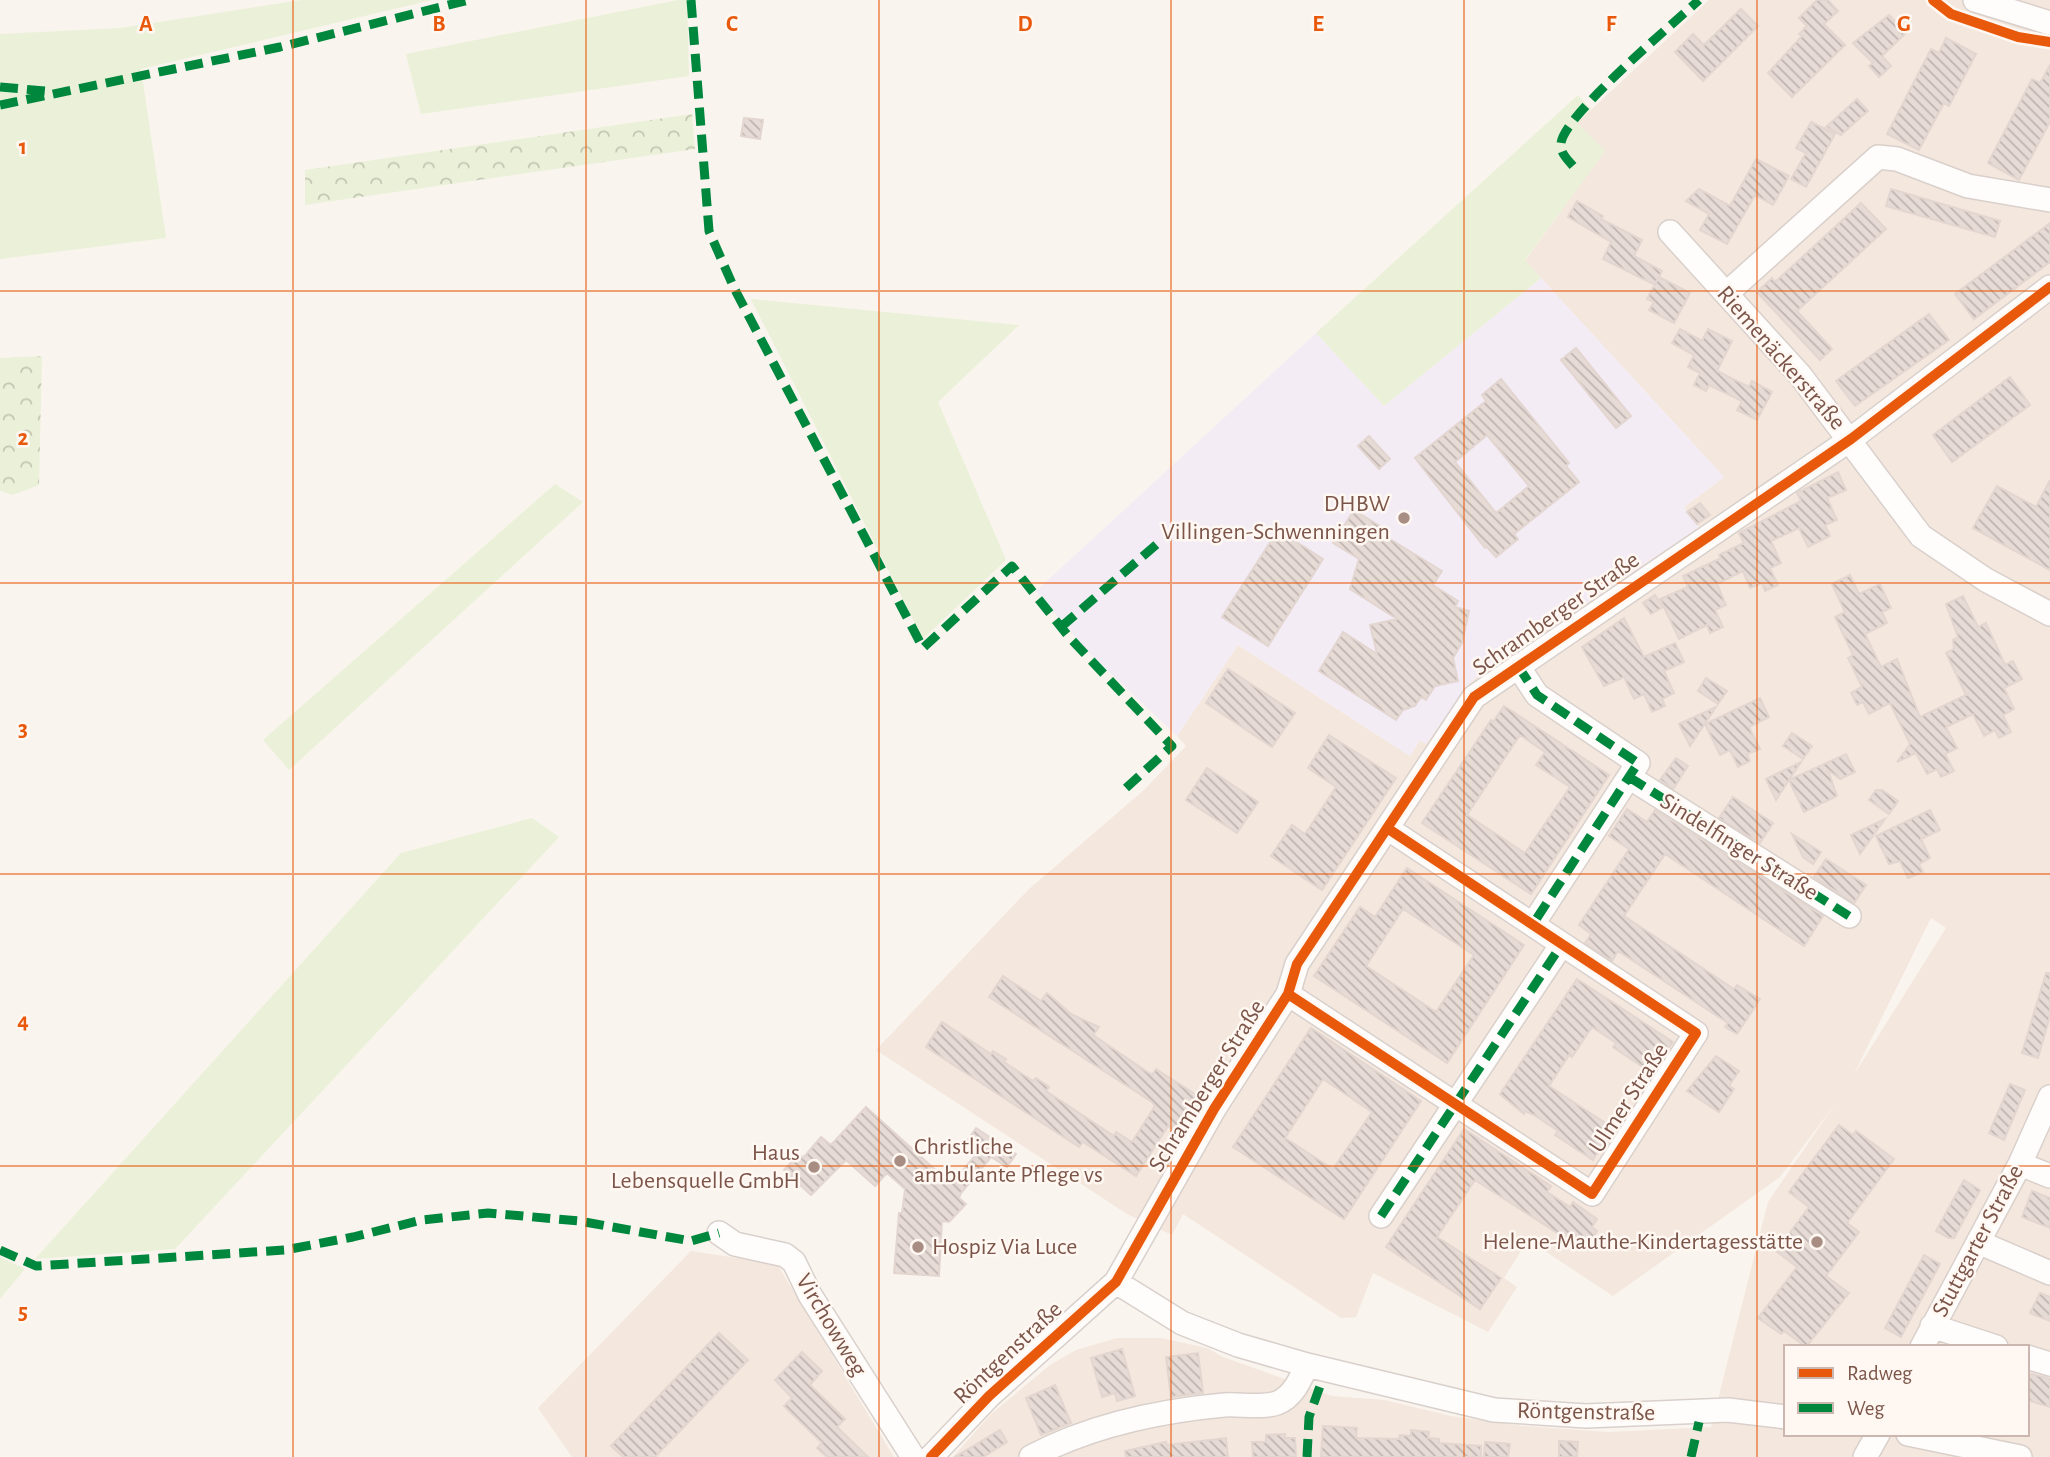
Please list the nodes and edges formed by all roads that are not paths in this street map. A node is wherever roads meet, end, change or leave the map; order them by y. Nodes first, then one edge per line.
1 (1975, 0) edge
2 (2050, 23) edge
3 (2050, 200) edge
4 (1670, 232) dead end
5 (2050, 287) edge
6 (1727, 293) junction
7 (1851, 439) junction
8 (2050, 614) edge
9 (1518, 666) junction
10 (1629, 777) junction
11 (1387, 828) junction
12 (1849, 916) dead end
13 (1533, 924) junction
14 (1562, 944) junction
15 (1288, 995) junction
16 (2050, 1097) edge
17 (1456, 1104) junction
18 (2020, 1164) junction
19 (2050, 1176) edge
20 (1381, 1216) dead end
21 (719, 1233) dead end
22 (1978, 1242) junction
23 (2050, 1273) edge
24 (1116, 1282) junction
25 (1927, 1337) edge
26 (1982, 1345) edge
27 (2029, 1358) edge
28 (2050, 1364) edge
29 (1307, 1365) junction
30 (1784, 1417) edge
31 (1877, 1436) edge
32 (1918, 1436) edge
33 (913, 1457) edge
34 (931, 1457) edge
35 (1031, 1457) edge
36 (1865, 1457) edge
37 (2020, 1457) edge

1 - 2 street
3 - 6 street
4 - 6 street, Riemenäckerstraße
5 - 7 street, Schramberger Straße
6 - 7 street, Riemenäckerstraße
7 - 8 street, Riemenäckerstraße
7 - 9 street, Schramberger Straße
9 - 10 street
9 - 11 street, Schramberger Straße
10 - 12 street, Sindelfinger Straße
10 - 13 street
11 - 13 street, Ulmer Straße
11 - 15 street, Schramberger Straße
13 - 14 street, Ulmer Straße
14 - 17 street
14 - 17 street, Ulmer Straße
15 - 17 street, Ulmer Straße
15 - 24 street, Schramberger Straße
16 - 18 street, Stuttgarter Straße
17 - 20 street
18 - 19 street
18 - 22 street, Stuttgarter Straße
21 - 33 street, Virchowweg
22 - 23 street
22 - 25 street, Stuttgarter Straße
24 - 29 street, Röntgenstraße
24 - 34 street, Röntgenstraße
25 - 26 street
27 - 28 street
29 - 30 street, Röntgenstraße
29 - 35 street
31 - 36 street
32 - 37 street

